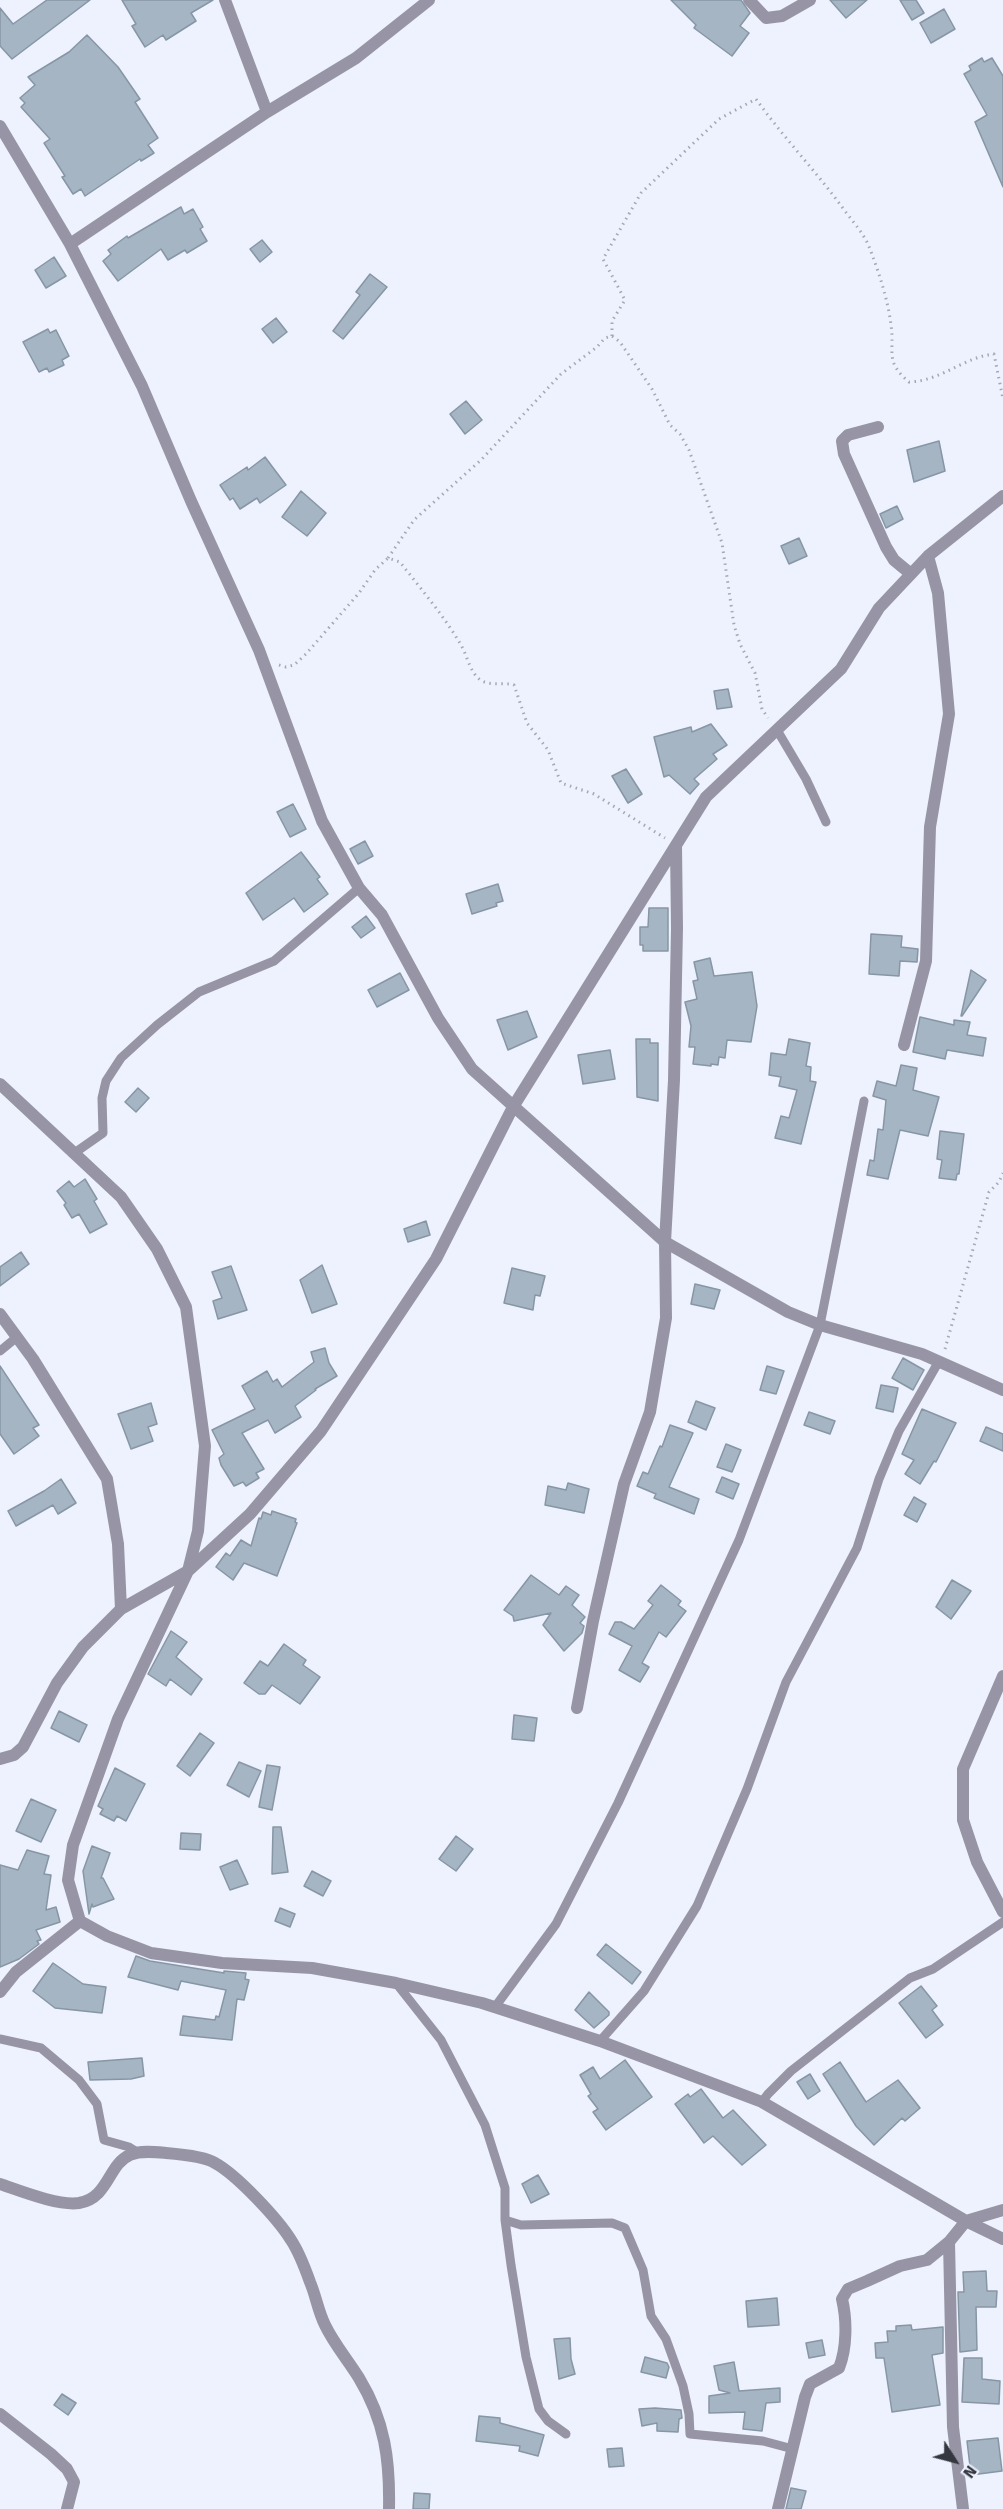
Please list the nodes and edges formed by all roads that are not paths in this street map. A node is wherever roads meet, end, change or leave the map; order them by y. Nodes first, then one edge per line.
1 (225, 0) edge
2 (429, 0) edge
3 (749, 0) edge
4 (810, 0) edge
5 (267, 112) junction
6 (0, 126) edge
7 (70, 244) junction
8 (878, 427) dead end
9 (1003, 496) edge
10 (928, 556) junction
11 (911, 574) junction
12 (777, 730) junction
13 (826, 822) dead end
14 (676, 845) junction
15 (359, 888) junction
16 (904, 1045) dead end
17 (0, 1084) edge
18 (864, 1101) dead end
19 (513, 1107) junction
20 (73, 1154) junction
21 (665, 1242) junction
22 (0, 1314) edge
23 (820, 1325) junction
24 (16, 1337) junction
25 (0, 1351) edge
26 (939, 1361) junction
27 (1003, 1390) edge
28 (188, 1571) junction
29 (122, 1609) junction
30 (1003, 1676) edge
31 (577, 1708) dead end
32 (0, 1759) edge
33 (1003, 1912) edge
34 (80, 1921) junction
35 (1003, 1922) edge
36 (396, 1983) junction
37 (0, 1992) edge
38 (495, 2007) junction
39 (0, 2039) edge
40 (600, 2041) junction
41 (762, 2102) junction
42 (137, 2152) junction
43 (0, 2184) edge
44 (1003, 2210) edge
45 (505, 2220) junction
46 (966, 2221) junction
47 (1003, 2239) edge
48 (949, 2242) junction
49 (0, 2414) edge
50 (566, 2434) dead end
51 (793, 2449) junction
52 (68, 2509) edge
53 (389, 2509) edge
54 (778, 2509) edge
55 (963, 2509) edge

1 - 5 street
2 - 5 street
3 - 4 street
5 - 7 street
6 - 7 street
7 - 15 street
8 - 11 street
9 - 10 street
10 - 11 street
10 - 16 street
11 - 12 street
12 - 13 lane
12 - 14 street
14 - 19 street
14 - 21 street
15 - 19 street
15 - 20 lane
17 - 20 street
18 - 23 lane
19 - 21 street
19 - 28 street
20 - 28 street
21 - 23 street
21 - 31 street
22 - 24 street
23 - 26 street
23 - 38 lane
24 - 25 lane
24 - 29 street
26 - 27 street
26 - 40 lane
28 - 29 street
28 - 34 street
29 - 32 street
30 - 33 street
34 - 36 street
34 - 37 street
35 - 41 lane
36 - 38 street
36 - 45 lane
38 - 40 street
39 - 42 lane
40 - 41 street
41 - 46 street
42 - 43 street
42 - 53 street
44 - 46 street
45 - 50 lane
45 - 51 lane
46 - 47 street
46 - 48 street
48 - 51 street
48 - 55 street
49 - 52 street
51 - 54 street

